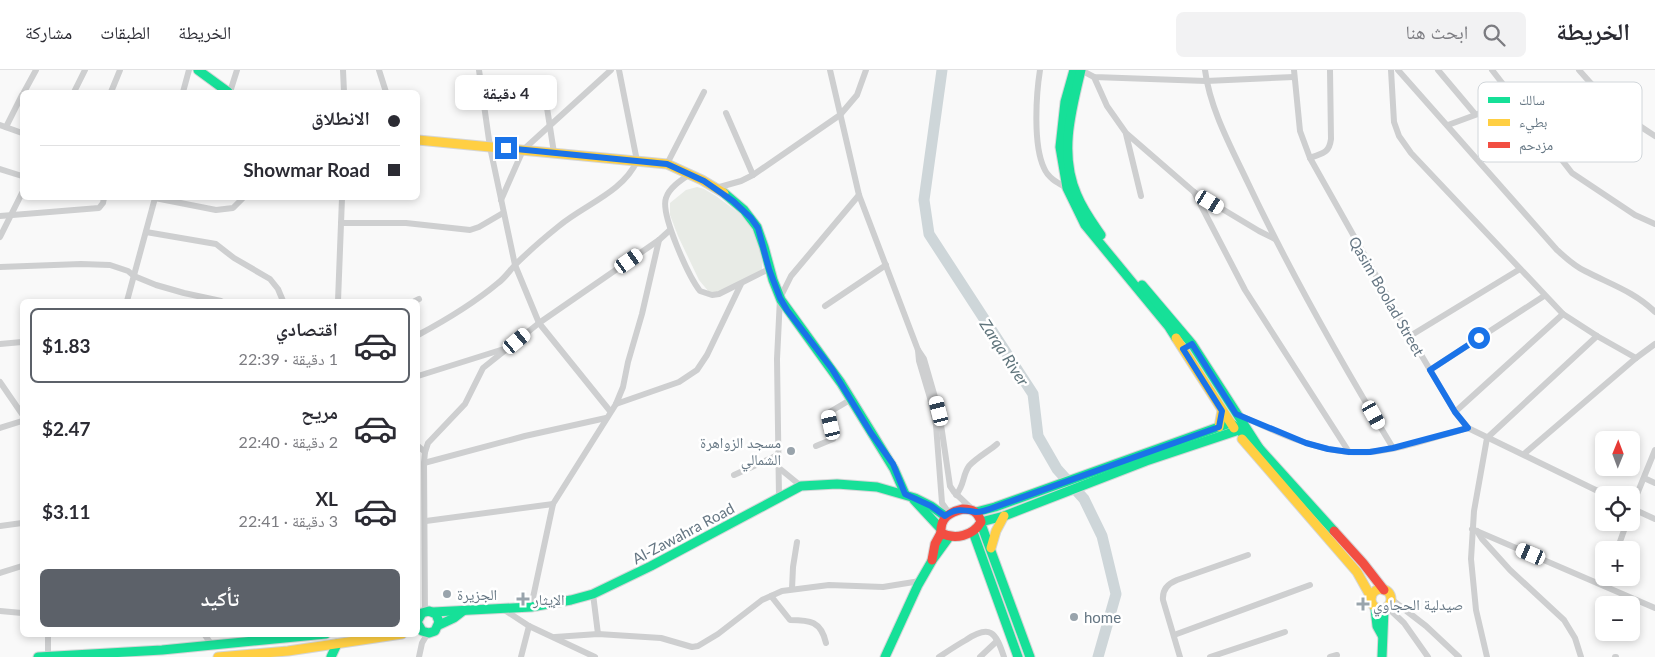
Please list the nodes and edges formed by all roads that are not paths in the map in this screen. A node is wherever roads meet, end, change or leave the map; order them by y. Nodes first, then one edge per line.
1 (36, 70) edge
2 (85, 70) edge
3 (120, 70) edge
4 (189, 70) edge
5 (198, 70) edge
6 (237, 70) edge
7 (343, 70) edge
8 (379, 70) edge
9 (479, 70) edge
10 (611, 70) edge
11 (619, 70) edge
12 (830, 70) edge
13 (866, 70) edge
14 (1040, 70) edge
15 (1074, 70) edge
16 (1081, 70) edge
17 (1205, 70) edge
18 (1330, 70) edge
19 (1391, 70) edge
20 (1398, 70) edge
21 (1438, 70) edge
22 (1579, 70) edge
23 (1496, 71) edge
24 (1294, 74) edge
25 (1094, 77) junction
26 (1206, 81) junction
27 (543, 82) dead end
28 (1504, 82) edge
29 (1589, 82) edge
30 (25, 90) edge
31 (75, 90) edge
32 (111, 90) edge
33 (184, 90) edge
34 (226, 90) edge
35 (230, 90) edge
36 (344, 90) edge
37 (385, 90) edge
38 (704, 92) dead end
39 (20, 99) edge
40 (726, 113) dead end
41 (1478, 113) edge
42 (1475, 114) junction
43 (840, 115) junction
44 (1448, 125) junction
45 (3, 126) edge
46 (549, 126) junction
47 (1642, 127) edge
48 (20, 132) edge
49 (1126, 133) junction
50 (1655, 136) edge
51 (420, 140) edge
52 (490, 147) junction
53 (523, 150) junction
54 (554, 153) junction
55 (1310, 158) junction
56 (1478, 159) edge
57 (637, 161) junction
58 (1480, 162) edge
59 (1564, 162) edge
60 (667, 164) junction
61 (0, 169) edge
62 (690, 174) junction
63 (20, 175) edge
64 (753, 175) junction
65 (716, 188) junction
66 (1067, 188) junction
67 (1194, 192) junction
68 (859, 195) junction
69 (1142, 196) dead end
70 (20, 197) edge
71 (104, 200) edge
72 (154, 200) edge
73 (165, 200) edge
74 (241, 200) edge
75 (342, 200) edge
76 (501, 201) junction
77 (503, 212) junction
78 (12, 214) junction
79 (0, 216) edge
80 (341, 223) junction
81 (1655, 224) edge
82 (670, 230) junction
83 (146, 232) junction
84 (0, 238) edge
85 (1275, 239) junction
86 (659, 240) junction
87 (515, 265) junction
88 (886, 266) junction
89 (0, 267) edge
90 (769, 269) junction
91 (1520, 269) junction
92 (134, 276) junction
93 (741, 284) junction
94 (1544, 296) junction
95 (780, 298) junction
96 (127, 299) edge
97 (210, 299) edge
98 (282, 299) edge
99 (338, 299) edge
100 (825, 306) dead end
101 (1655, 312) edge
102 (1563, 314) junction
103 (538, 323) junction
104 (420, 334) edge
105 (1410, 336) junction
106 (1597, 336) junction
107 (20, 342) edge
108 (0, 344) edge
109 (1192, 344) junction
110 (1655, 344) edge
111 (510, 347) junction
112 (1183, 349) junction
113 (918, 350) junction
114 (1636, 358) junction
115 (1430, 370) junction
116 (420, 375) edge
117 (0, 382) edge
118 (850, 400) junction
119 (616, 404) junction
120 (20, 411) edge
121 (610, 411) junction
122 (1222, 411) junction
123 (1455, 412) junction
124 (1236, 414) junction
125 (606, 418) junction
126 (20, 422) edge
127 (1230, 423) junction
128 (1258, 424) junction
129 (1219, 427) junction
130 (0, 428) edge
131 (1468, 428) junction
132 (1236, 431) junction
133 (1248, 431) junction
134 (1487, 438) junction
135 (997, 444) dead end
136 (816, 446) dead end
137 (420, 448) edge
138 (1259, 448) junction
139 (1393, 448) junction
140 (1655, 450) edge
141 (424, 452) junction
142 (1349, 452) junction
143 (1524, 454) junction
144 (778, 455) junction
145 (1144, 458) junction
146 (424, 463) junction
147 (779, 468) junction
148 (734, 475) dead end
149 (1644, 478) junction
150 (1655, 483) edge
151 (801, 486) junction
152 (1640, 487) edge
153 (1595, 490) edge
154 (956, 495) junction
155 (908, 496) junction
156 (779, 497) junction
157 (553, 504) junction
158 (975, 511) junction
159 (1640, 512) edge
160 (947, 514) junction
161 (1004, 516) junction
162 (1655, 519) edge
163 (426, 521) junction
164 (20, 523) edge
165 (981, 523) junction
166 (0, 526) edge
167 (1474, 530) junction
168 (973, 532) junction
169 (943, 533) junction
170 (797, 542) dead end
171 (991, 548) junction
172 (1248, 555) dead end
173 (20, 567) edge
174 (0, 573) edge
175 (920, 581) junction
176 (1595, 581) edge
177 (1310, 585) dead end
178 (1606, 586) edge
179 (792, 589) junction
180 (1384, 590) junction
181 (593, 594) junction
182 (771, 596) junction
183 (1371, 596) junction
184 (1384, 606) junction
185 (531, 607) junction
186 (1655, 608) edge
187 (503, 609) junction
188 (0, 611) edge
189 (464, 611) junction
190 (20, 613) edge
191 (422, 621) edge
192 (439, 625) junction
193 (529, 626) junction
194 (1285, 632) dead end
195 (598, 634) junction
196 (1174, 635) junction
197 (47, 637) edge
198 (206, 637) edge
199 (290, 637) edge
200 (382, 637) edge
201 (555, 637) junction
202 (997, 641) junction
203 (826, 643) dead end
204 (337, 644) junction
205 (212, 645) junction
206 (132, 654) edge
207 (291, 654) edge
208 (260, 655) edge
209 (43, 656) edge
210 (218, 657) edge
211 (330, 657) edge
212 (418, 657) edge
213 (521, 657) edge
214 (595, 657) edge
215 (885, 657) edge
216 (939, 657) edge
217 (980, 657) edge
218 (1004, 657) edge
219 (1018, 657) edge
220 (1030, 657) edge
221 (1180, 657) edge
222 (1210, 657) edge
223 (1382, 657) edge
224 (1428, 657) edge
225 (1459, 657) edge
226 (1487, 657) edge
227 (1581, 657) edge

1 - 30 street
2 - 31 street
3 - 32 street
4 - 33 street
5 - 34 main road
6 - 35 street
7 - 36 street
8 - 37 street
9 - 52 street
10 - 46 street
11 - 57 street
12 - 43 street
13 - 43 street
14 - 66 street
15 - 66 main road
16 - 25 street
16 - 109 main road
17 - 26 street
18 - 55 street
19 - 91 street
20 - 44 street
21 - 42 street
22 - 29 street
23 - 28 street
24 - 26 street
24 - 55 street, Qasim Boolad Street
25 - 26 street
25 - 49 street
26 - 85 street
27 - 46 street
38 - 60 street
39 - 45 street
40 - 64 street
41 - 42 street
42 - 44 street
43 - 64 street
43 - 68 street
44 - 56 street
45 - 48 street
46 - 53 street
46 - 54 street
47 - 50 street
49 - 67 street
49 - 69 street
51 - 52 main road
52 - 53 main road
52 - 76 street
53 - 54 main road
53 - 76 street
54 - 57 main road
55 - 105 street, Qasim Boolad Street
57 - 60 main road
57 - 87 street
58 - 101 street
59 - 81 street
60 - 62 main road
61 - 63 street
62 - 65 main road
62 - 82 street
64 - 65 street
65 - 90 main road
66 - 112 main road
67 - 85 street
67 - 142 street
68 - 88 street
68 - 95 street
70 - 78 street
71 - 78 street
72 - 83 street
73 - 74 street
75 - 80 street
76 - 77 street
77 - 80 street
77 - 87 street
78 - 79 street
78 - 84 street
80 - 99 street
82 - 86 street
82 - 93 street
83 - 92 street
83 - 98 street
85 - 139 street
86 - 103 street
86 - 119 street
87 - 103 street
87 - 104 street
88 - 100 street
88 - 113 street
89 - 92 street
90 - 93 street
90 - 95 main road
91 - 94 street
91 - 105 street
92 - 96 street
92 - 97 street
93 - 119 street
94 - 102 street
94 - 115 street
95 - 118 main road
95 - 144 street
102 - 106 street
102 - 123 street
103 - 111 street
103 - 121 street
105 - 115 street, Qasim Boolad Street
106 - 114 street
106 - 134 street
107 - 108 street
109 - 112 main road
109 - 124 main road
110 - 114 street
111 - 116 street
111 - 141 street
112 - 122 main road
113 - 154 street
113 - 160 street
114 - 143 street
115 - 123 street, Qasim Boolad Street
117 - 120 street
118 - 136 street
118 - 155 main road
119 - 121 street
121 - 125 street
122 - 127 main road
122 - 129 main road
123 - 131 street, Qasim Boolad Street
124 - 128 street
124 - 133 main road
125 - 146 street
125 - 157 street
126 - 130 street
127 - 129 main road
127 - 132 main road
127 - 138 main road
128 - 133 street
128 - 142 street
129 - 145 main road
131 - 134 street, Qasim Boolad Street
131 - 139 street
132 - 145 main road
132 - 183 main road
133 - 138 main road
134 - 143 street, Qasim Boolad Street
134 - 167 street
135 - 154 street
137 - 141 street
138 - 180 main road
139 - 142 street
140 - 149 street
141 - 146 street
143 - 153 street, Qasim Boolad Street
144 - 147 street
144 - 148 street
145 - 158 main road
145 - 161 main road
146 - 163 street
147 - 151 street
147 - 156 street
149 - 150 street
149 - 152 street
151 - 155 main road, Al-Zawahra Road
151 - 156 main road, Al-Zawahra Road
154 - 158 street
155 - 160 main road, Al-Zawahra Road
155 - 169 main road
156 - 181 main road, Al-Zawahra Road
157 - 163 street
157 - 185 street
158 - 160 main road
158 - 165 main road
159 - 162 street
160 - 169 main road
161 - 165 main road
161 - 171 main road
163 - 191 street
164 - 166 street
165 - 168 main road
165 - 171 main road
167 - 176 street
167 - 226 street
167 - 227 street
168 - 169 main road
168 - 219 main road
169 - 175 main road
170 - 179 street
171 - 220 main road
172 - 196 street
173 - 174 street
175 - 179 street
175 - 215 main road
177 - 196 street
178 - 186 street
179 - 182 street
180 - 183 main road
180 - 184 main road
181 - 185 main road, Al-Zawahra Road
181 - 195 street
182 - 195 street
182 - 203 street
183 - 184 main road
184 - 223 main road
184 - 224 street
184 - 225 street
185 - 187 main road, Al-Zawahra Road
187 - 189 main road, Al-Zawahra Road
187 - 193 street
188 - 190 street
189 - 191 main road, Al-Zawahra Road
189 - 192 main road, Al-Zawahra Road
191 - 192 main road, Al-Zawahra Road
191 - 192 main road
191 - 212 street
193 - 201 street
193 - 213 street
194 - 222 street
195 - 201 street
196 - 221 street
197 - 209 street
198 - 205 street
199 - 205 main road
200 - 204 main road
201 - 214 street
202 - 216 street
202 - 217 street
202 - 218 street
204 - 207 main road
204 - 211 main road
205 - 206 main road
206 - 209 main road
207 - 208 main road
208 - 210 main road

